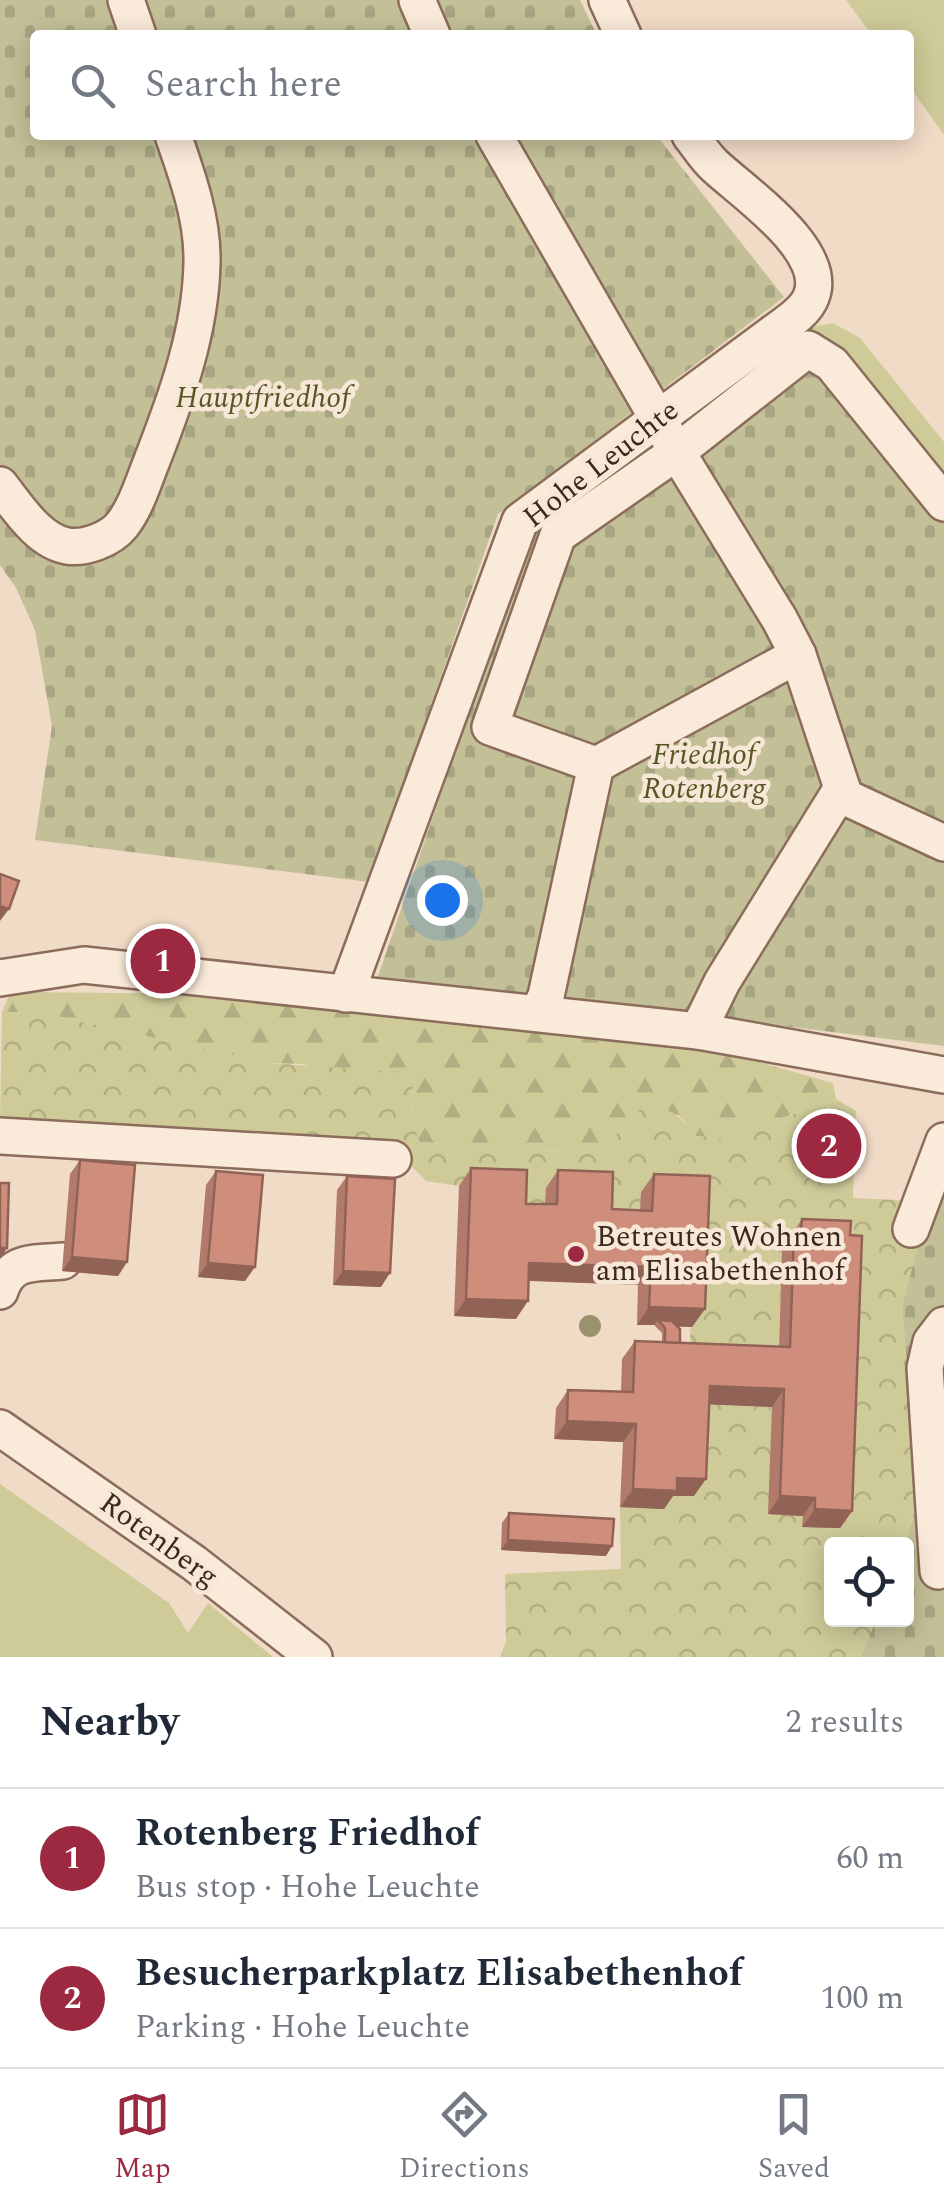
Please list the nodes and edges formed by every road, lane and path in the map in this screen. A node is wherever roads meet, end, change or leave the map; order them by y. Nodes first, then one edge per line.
1 (126, 0) edge
2 (417, 0) edge
3 (607, 0) edge
4 (136, 30) edge
5 (430, 30) edge
6 (621, 30) edge
7 (175, 140) edge
8 (497, 140) edge
9 (694, 140) edge
10 (659, 416) junction
11 (677, 452) junction
12 (0, 485) edge
13 (944, 502) edge
14 (798, 655) junction
15 (596, 765) junction
16 (842, 788) junction
17 (944, 844) edge
18 (0, 978) edge
19 (346, 994) junction
20 (538, 1013) junction
21 (698, 1032) junction
22 (944, 1075) edge
23 (0, 1136) edge
24 (944, 1141) edge
25 (393, 1159) dead end
26 (910, 1229) dead end
27 (63, 1261) dead end
28 (0, 1291) edge
29 (0, 1314) edge
30 (1, 1322) edge
31 (944, 1325) edge
32 (0, 1428) edge
33 (938, 1571) dead end
34 (314, 1657) edge

1 - 4 street
2 - 5 street
3 - 6 street
7 - 12 street
8 - 10 street
9 - 10 street, Hohe Leuchte
10 - 11 street
10 - 19 street, Hohe Leuchte
11 - 13 street
11 - 14 street
11 - 15 street
14 - 15 street
14 - 16 street
15 - 20 street
16 - 17 street
16 - 21 street
18 - 19 street
19 - 20 street
20 - 21 street
21 - 22 street
23 - 25 street
24 - 26 street
27 - 28 street
29 - 30 street
31 - 33 street
32 - 34 street, Rotenberg

